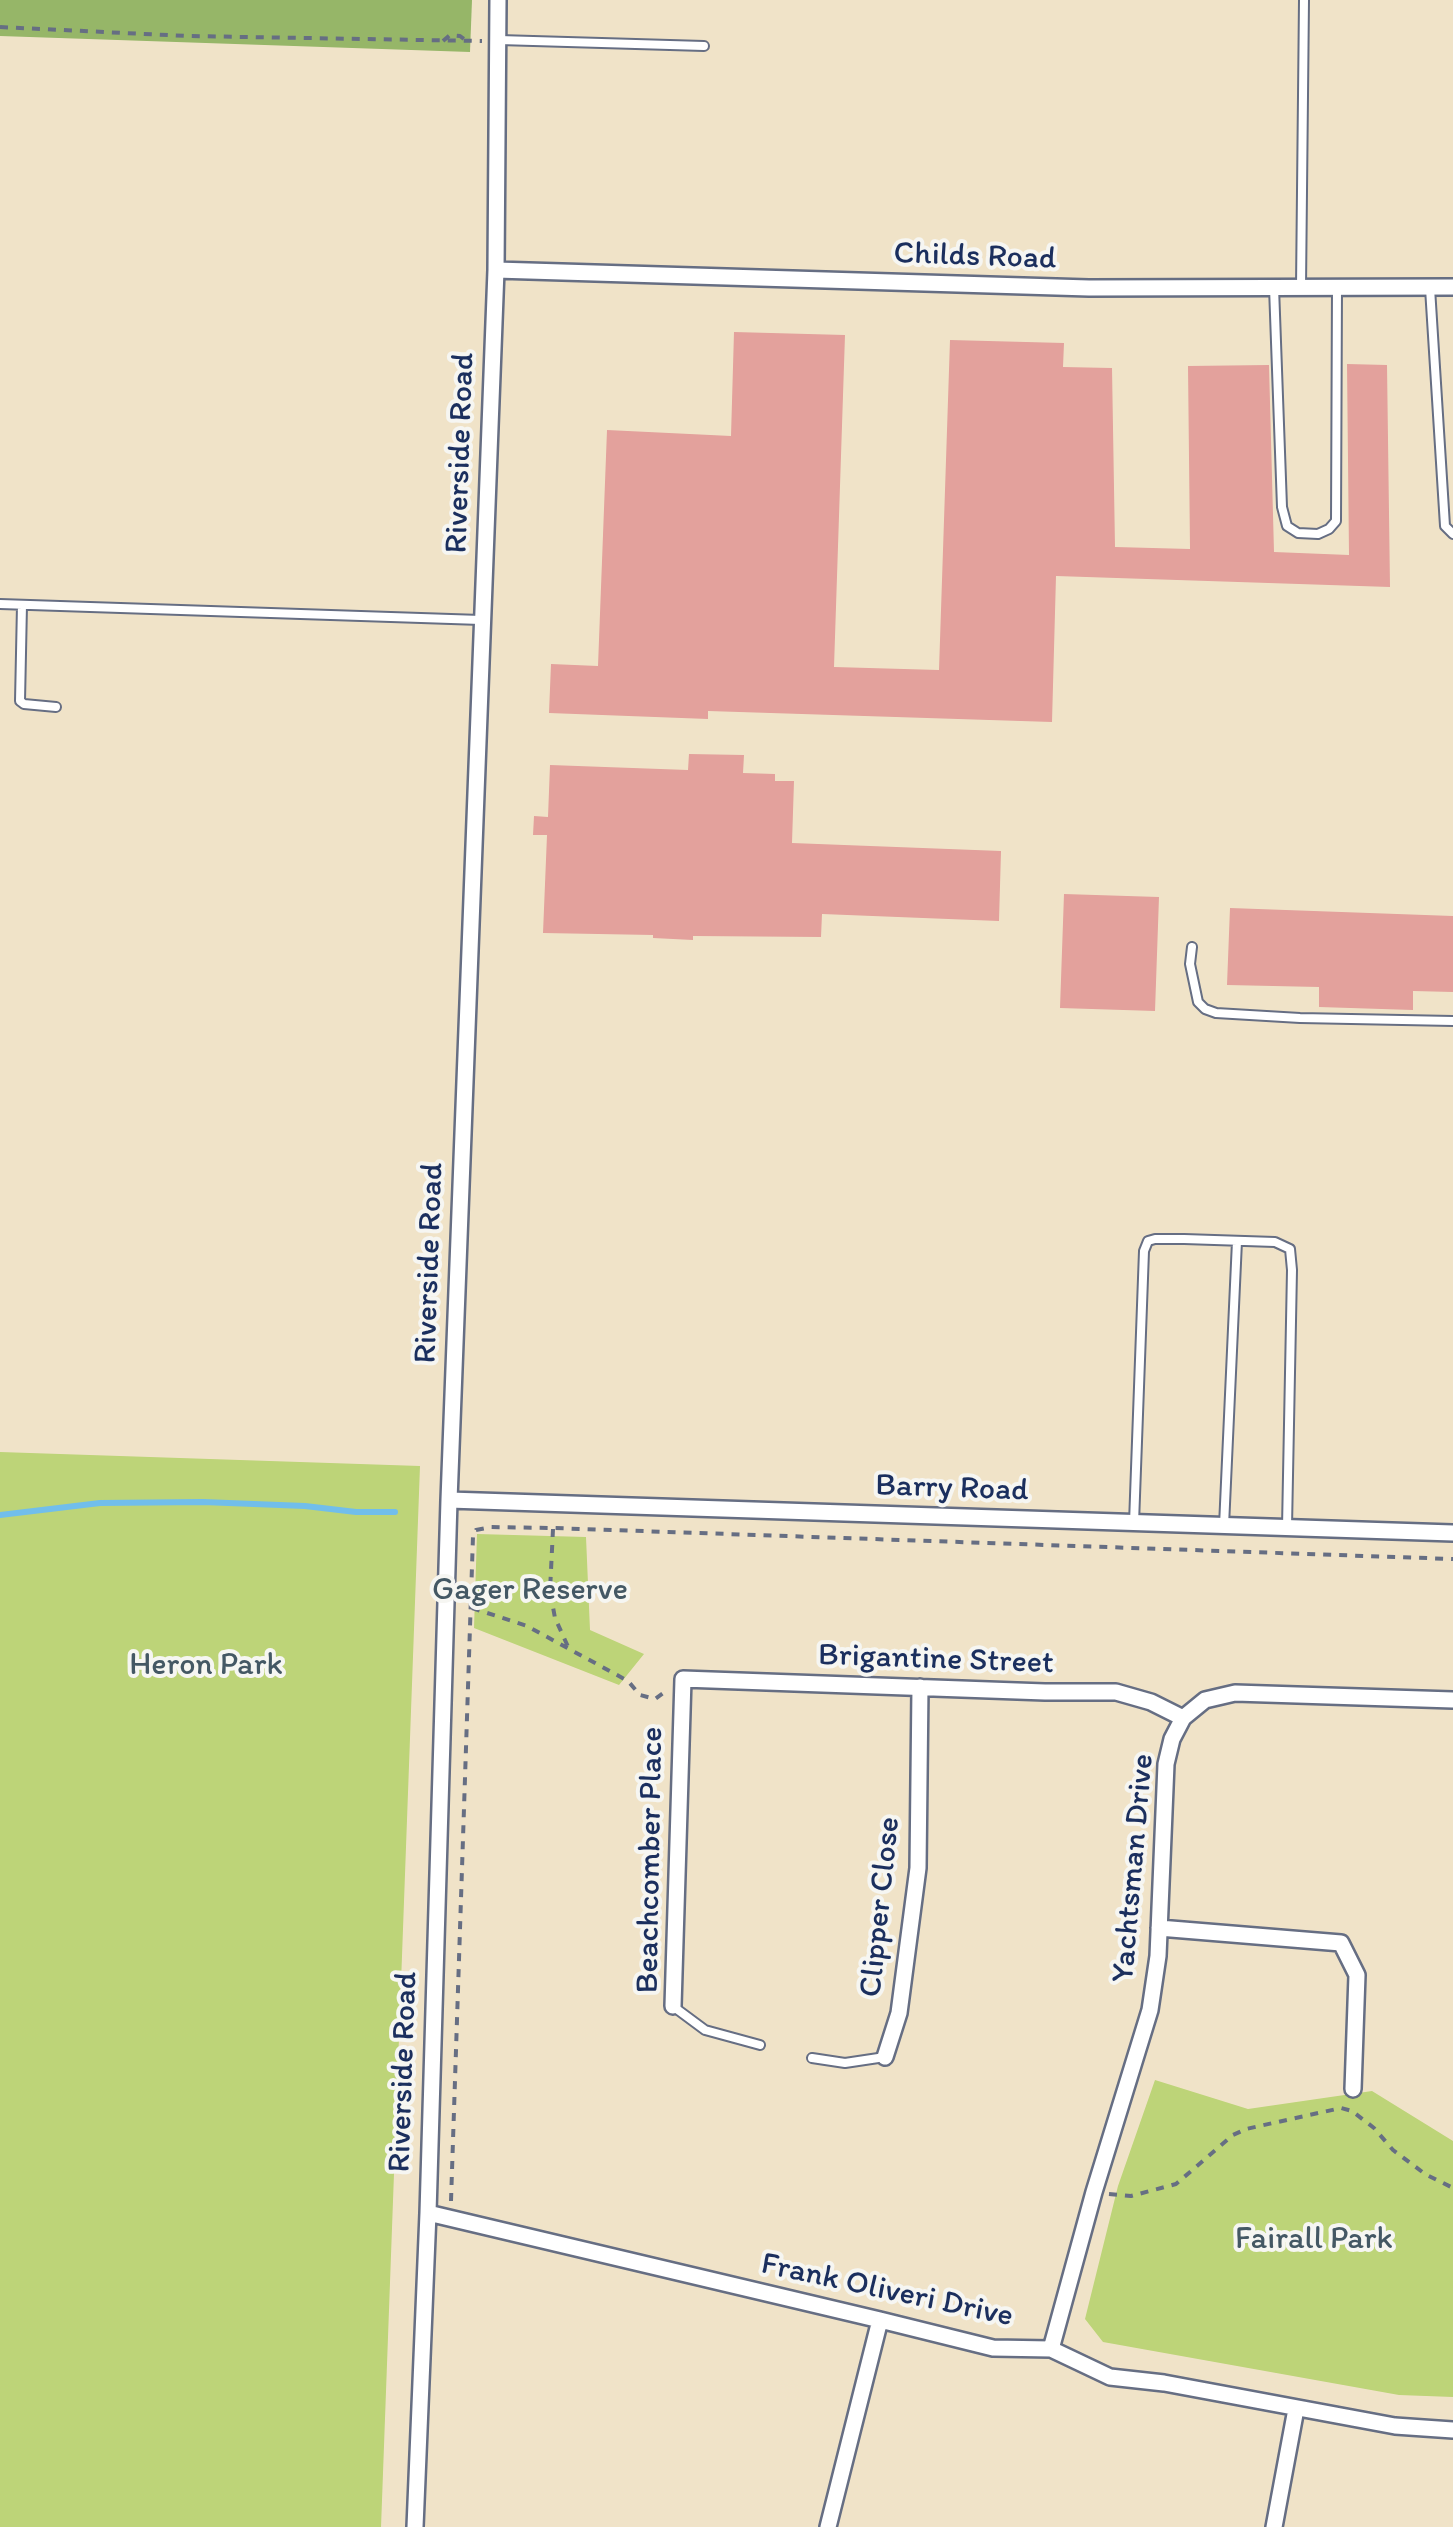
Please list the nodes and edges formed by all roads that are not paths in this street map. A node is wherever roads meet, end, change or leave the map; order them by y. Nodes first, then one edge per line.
1 (498, 0) edge
2 (1304, 0) edge
3 (497, 40) junction
4 (704, 46) dead end
5 (496, 270) junction
6 (1274, 287) junction
7 (1302, 287) junction
8 (1336, 287) junction
9 (1430, 287) junction
10 (1453, 287) edge
11 (1453, 534) edge
12 (0, 604) edge
13 (22, 605) junction
14 (481, 620) junction
15 (56, 707) dead end
16 (1192, 946) dead end
17 (1453, 1020) edge
18 (1237, 1240) junction
19 (449, 1500) junction
20 (1134, 1523) junction
21 (1224, 1526) junction
22 (1287, 1528) junction
23 (1453, 1533) edge
24 (682, 1679) joint
25 (920, 1688) junction
26 (1453, 1700) edge
27 (1183, 1718) junction
28 (1160, 1928) junction
29 (673, 2006) joint
30 (760, 2045) dead end
31 (885, 2057) joint
32 (812, 2058) dead end
33 (1353, 2090) dead end
34 (428, 2213) junction
35 (880, 2320) junction
36 (1051, 2349) junction
37 (1296, 2409) junction
38 (1453, 2430) edge
39 (415, 2527) edge
40 (828, 2527) edge
41 (1274, 2527) edge

1 - 3 street, Riverside Road
2 - 7 lane
3 - 4 lane
3 - 5 street, Riverside Road
5 - 6 street, Childs Road
5 - 14 street, Riverside Road
6 - 7 street, Childs Road
6 - 8 lane
7 - 8 street, Childs Road
8 - 9 street, Childs Road
9 - 10 street, Childs Road
9 - 11 lane
12 - 13 lane
13 - 14 lane
13 - 15 lane
14 - 19 street, Riverside Road
16 - 17 lane
18 - 20 lane
18 - 21 lane
18 - 22 lane
19 - 20 street, Barry Road
19 - 34 street, Riverside Road
20 - 21 street, Barry Road
21 - 22 street, Barry Road
22 - 23 street, Barry Road
24 - 25 street, Brigantine Street
24 - 29 street, Beachcomber Place
25 - 27 street, Brigantine Street
25 - 31 street, Clipper Close
26 - 27 street, Yachtsman Drive
27 - 28 street, Yachtsman Drive
28 - 33 street
28 - 36 street, Yachtsman Drive
29 - 30 lane, Beachcomber Place
31 - 32 lane, Clipper Close
34 - 35 street, Frank Oliveri Drive
34 - 39 street, Riverside Road
35 - 36 street, Frank Oliveri Drive
35 - 40 street
36 - 37 street, Frank Oliveri Drive
37 - 38 street, Frank Oliveri Drive
37 - 41 street

